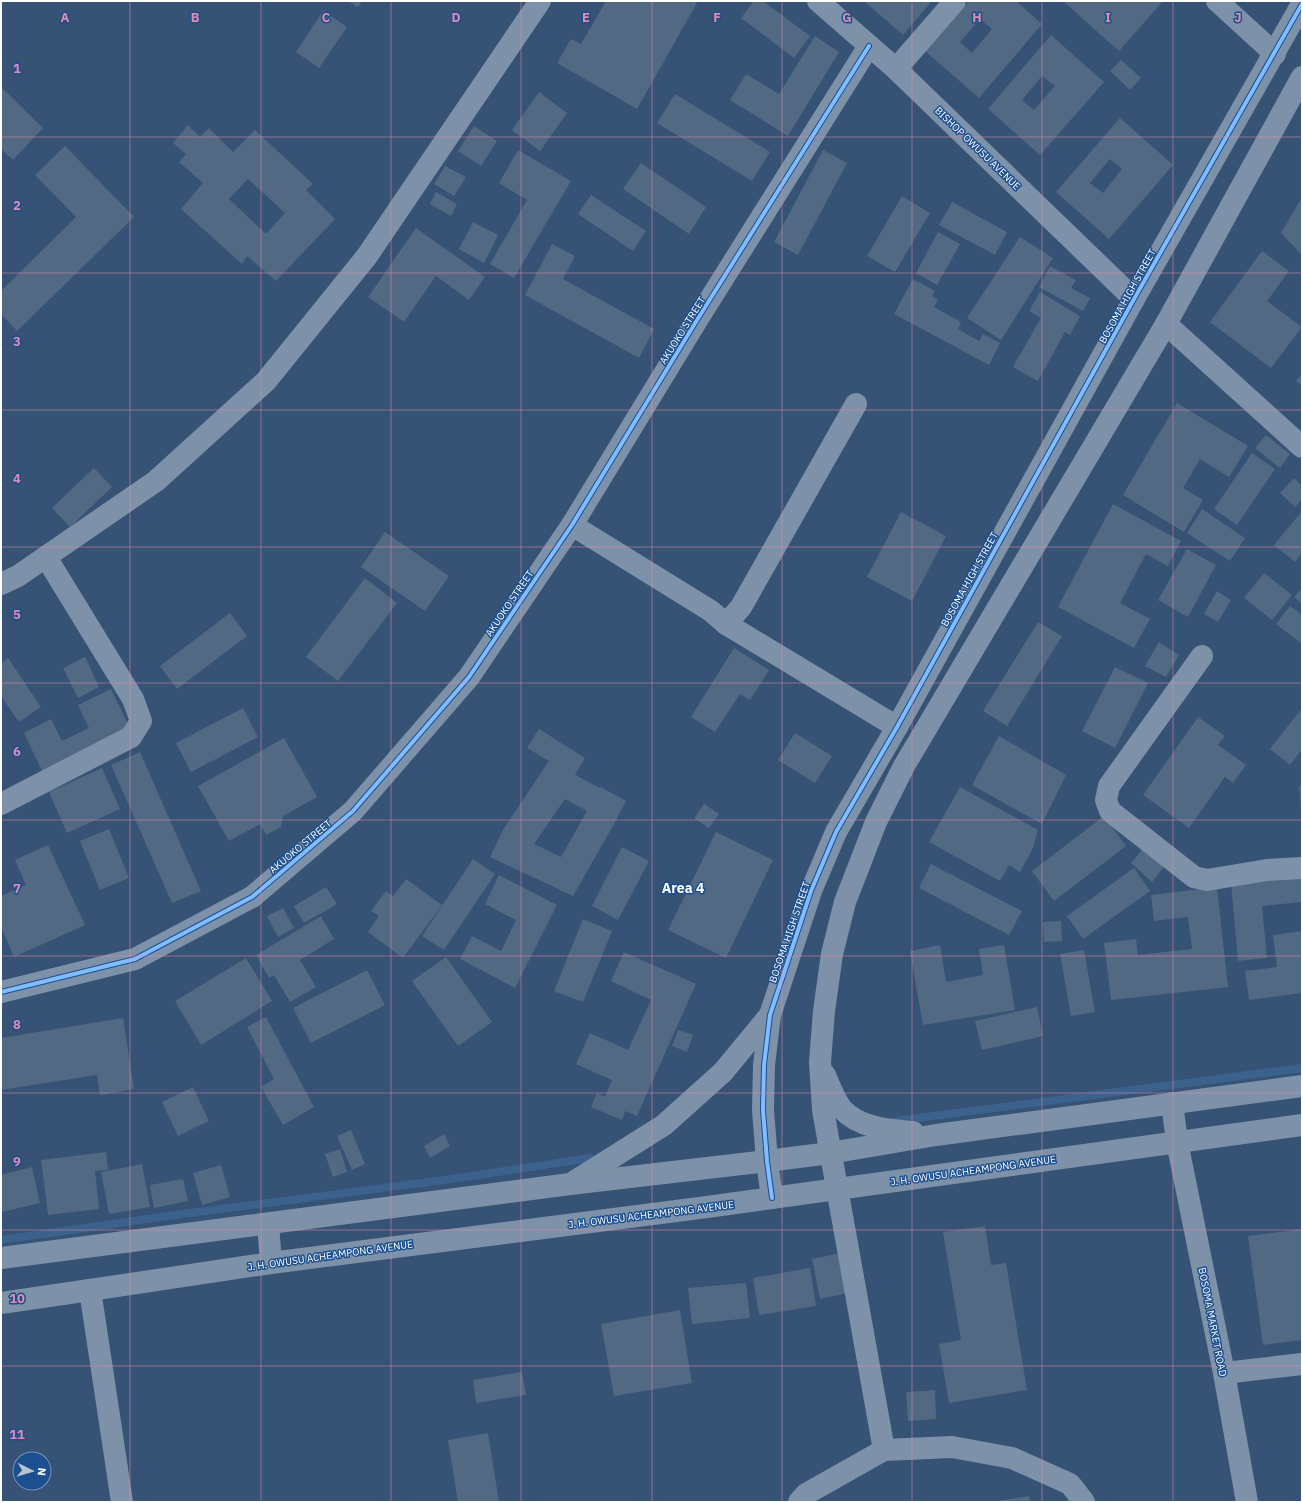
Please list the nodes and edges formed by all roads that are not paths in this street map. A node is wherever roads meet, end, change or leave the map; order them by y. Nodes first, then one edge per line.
1 (540, 1) edge
2 (818, 1) edge
3 (954, 1) edge
4 (1217, 1) edge
5 (1302, 4) edge
6 (869, 46) junction
7 (1275, 54) junction
8 (896, 69) junction
9 (1301, 81) edge
10 (1134, 299) junction
11 (1166, 324) junction
12 (856, 404) dead end
13 (1302, 447) edge
14 (572, 524) junction
15 (46, 557) junction
16 (1, 584) edge
17 (726, 624) junction
18 (1202, 656) dead end
19 (897, 727) junction
20 (1, 804) edge
21 (1302, 868) edge
22 (1, 992) edge
23 (770, 1015) junction
24 (820, 1062) junction
25 (1302, 1086) edge
26 (1172, 1103) junction
27 (1302, 1125) edge
28 (936, 1135) junction
29 (1177, 1142) junction
30 (830, 1153) junction
31 (767, 1161) junction
32 (570, 1184) junction
33 (836, 1189) junction
34 (772, 1198) junction
35 (268, 1224) junction
36 (1, 1258) edge
37 (271, 1263) junction
38 (90, 1290) junction
39 (1, 1302) edge
40 (1302, 1364) edge
41 (1224, 1373) junction
42 (884, 1450) junction
43 (122, 1502) edge
44 (800, 1502) edge
45 (1084, 1502) edge
46 (1247, 1502) edge

1 - 15 street
2 - 6 street, BISHOP OWUSU AVENUE
3 - 8 street
4 - 7 street
5 - 7 street, BOSOMA HIGH STREET
6 - 8 street, BISHOP OWUSU AVENUE
6 - 14 street, AKUOKO STREET
7 - 10 street, BOSOMA HIGH STREET
8 - 10 street, BISHOP OWUSU AVENUE
9 - 11 street
10 - 19 street, BOSOMA HIGH STREET
11 - 13 street
11 - 24 street
12 - 17 street
14 - 17 street
14 - 22 street, AKUOKO STREET
15 - 16 street
15 - 20 street
17 - 19 street
18 - 21 street
19 - 23 street, BOSOMA HIGH STREET
23 - 31 street, BOSOMA HIGH STREET
23 - 32 street
24 - 28 street
24 - 30 street
25 - 26 street
26 - 28 street
26 - 29 street, BOSOMA MARKET ROAD
27 - 29 street, J. H. OWUSU ACHEAMPONG AVENUE
28 - 30 street
29 - 33 street, J. H. OWUSU ACHEAMPONG AVENUE
29 - 41 street, BOSOMA MARKET ROAD
30 - 31 street
30 - 33 street
31 - 32 street
31 - 34 street, BOSOMA HIGH STREET
32 - 35 street
33 - 34 street, J. H. OWUSU ACHEAMPONG AVENUE
33 - 42 street
34 - 37 street, J. H. OWUSU ACHEAMPONG AVENUE
35 - 36 street
35 - 37 street
37 - 38 street, J. H. OWUSU ACHEAMPONG AVENUE
38 - 39 street, J. H. OWUSU ACHEAMPONG AVENUE
38 - 43 street
40 - 41 street
41 - 46 street, BOSOMA MARKET ROAD
42 - 44 street
42 - 45 street

